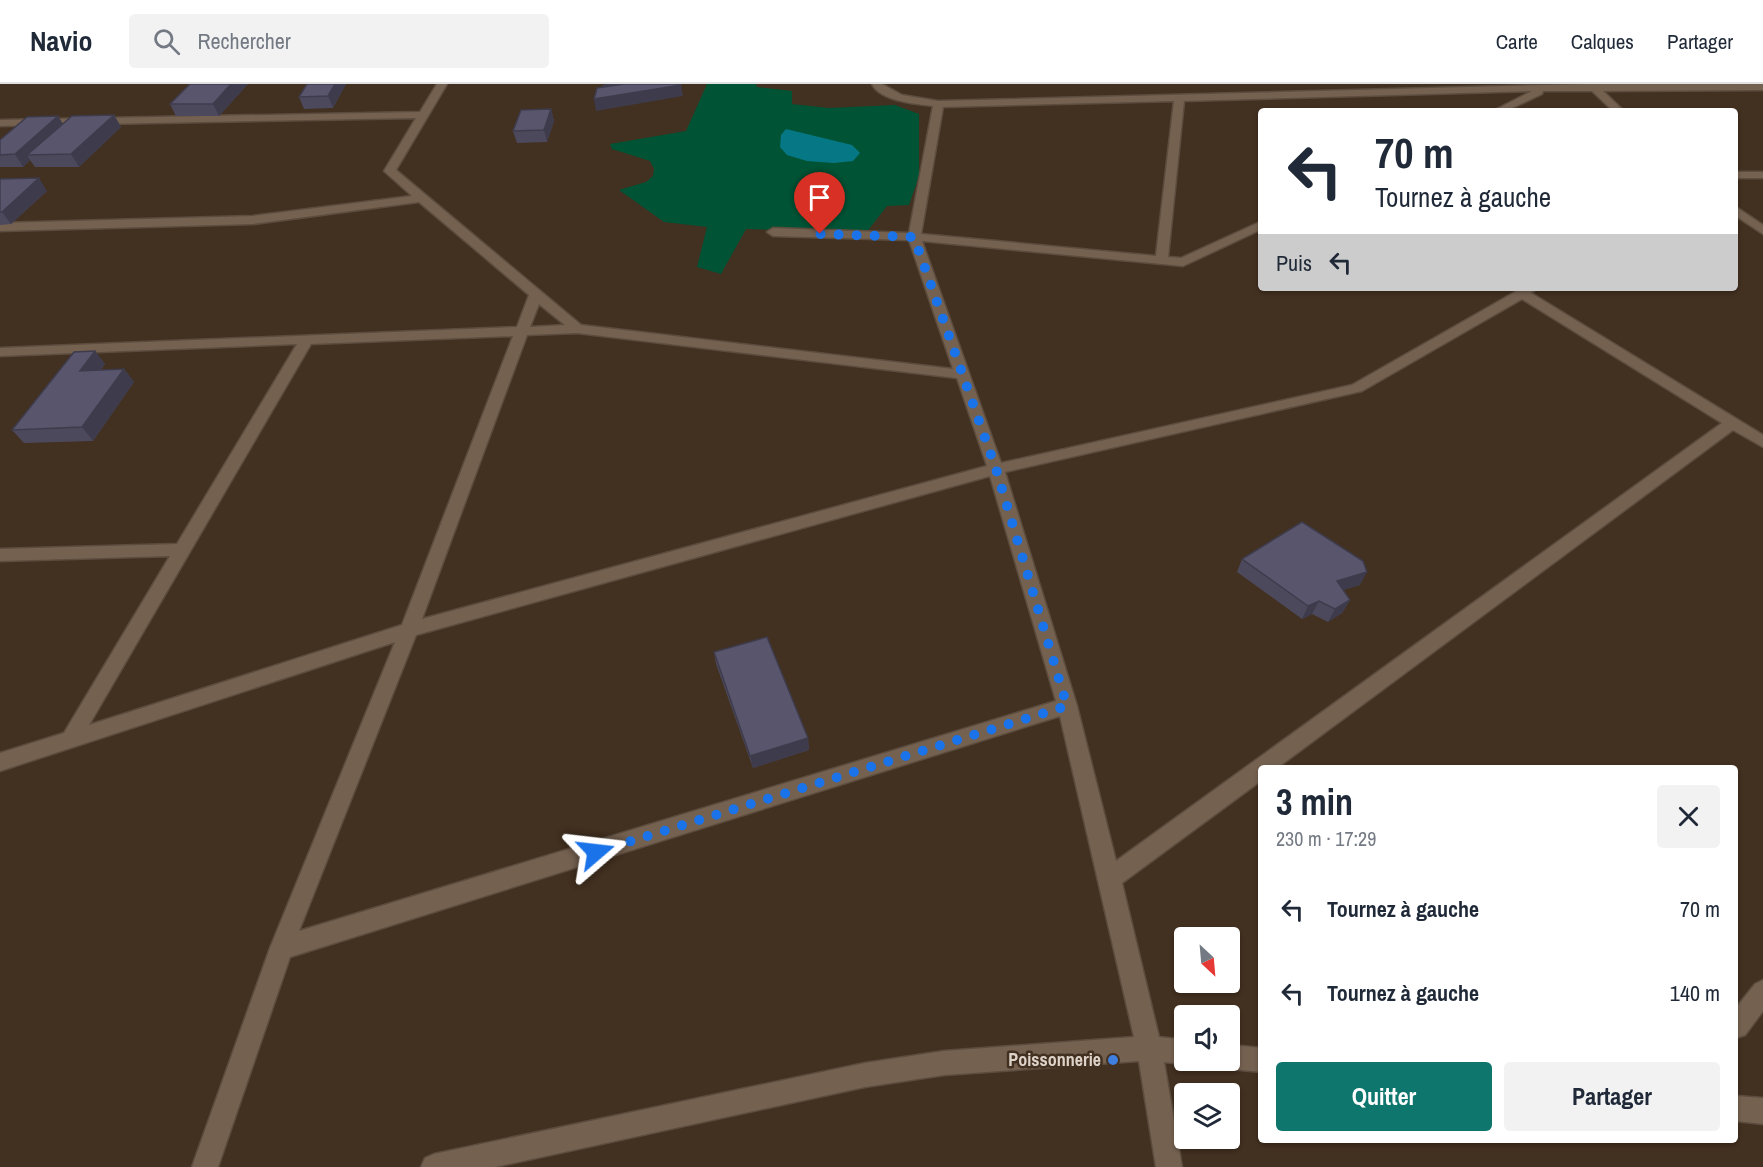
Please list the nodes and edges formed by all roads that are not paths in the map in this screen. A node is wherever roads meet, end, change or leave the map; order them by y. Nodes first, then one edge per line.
1 (442, 84) edge
2 (877, 84) edge
3 (1592, 86) edge
4 (1763, 87) edge
5 (1546, 88) junction
6 (1179, 98) junction
7 (938, 104) junction
8 (1504, 108) edge
9 (1616, 108) edge
10 (423, 116) junction
11 (0, 123) edge
12 (1738, 175) edge
13 (1763, 175) edge
14 (422, 198) junction
15 (1738, 212) edge
16 (0, 226) edge
17 (1258, 226) edge
18 (1763, 230) edge
19 (773, 232) dead end
20 (914, 237) junction
21 (1162, 259) junction
22 (1527, 291) edge
23 (536, 294) junction
24 (577, 329) junction
25 (522, 331) junction
26 (307, 339) junction
27 (0, 352) edge
28 (962, 374) junction
29 (1732, 423) junction
30 (1763, 442) edge
31 (996, 469) junction
32 (182, 550) junction
33 (0, 555) edge
34 (409, 630) junction
35 (1067, 706) junction
36 (70, 740) junction
37 (0, 762) edge
38 (1266, 765) edge
39 (1258, 770) edge
40 (1110, 879) junction
41 (281, 948) junction
42 (1763, 992) edge
43 (1738, 1023) edge
44 (1149, 1048) junction
45 (1174, 1051) edge
46 (1240, 1058) edge
47 (1258, 1060) edge
48 (1738, 1109) edge
49 (1763, 1111) edge
50 (206, 1167) edge
51 (434, 1167) edge
52 (1169, 1167) edge

1 - 10 street
2 - 7 street
3 - 4 street
3 - 5 street
3 - 9 street
5 - 6 street
5 - 8 street
6 - 7 street
6 - 21 street
7 - 20 street
10 - 11 street
10 - 14 street
12 - 13 street
14 - 16 street
14 - 23 street
15 - 18 street
17 - 21 street
19 - 20 street
20 - 21 street
20 - 28 street
22 - 29 street
22 - 31 street
23 - 24 street
23 - 25 street
24 - 25 street
24 - 28 street
25 - 26 street
25 - 34 street
26 - 27 street
26 - 32 street
28 - 31 street
29 - 30 street
29 - 38 street
31 - 34 street
31 - 35 street
32 - 33 street
32 - 36 street
34 - 36 street
34 - 41 street
35 - 40 street
35 - 41 street
36 - 37 street
39 - 40 street
40 - 44 street
41 - 50 street
42 - 43 street
44 - 45 street
44 - 51 street
44 - 52 street
46 - 47 street
48 - 49 street

